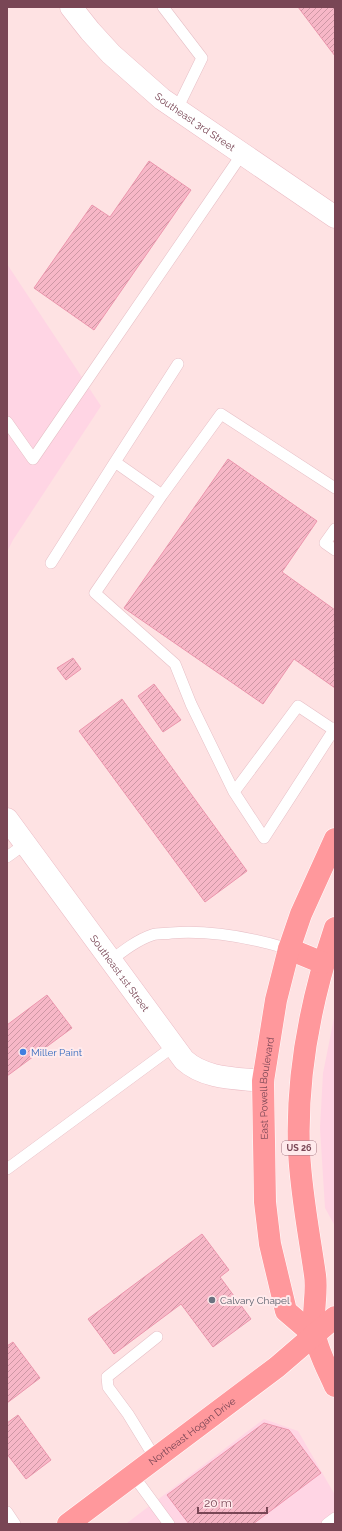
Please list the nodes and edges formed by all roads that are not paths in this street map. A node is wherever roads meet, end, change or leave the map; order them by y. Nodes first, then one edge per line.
1 (71, 7) edge
2 (163, 7) edge
3 (177, 109) junction
4 (242, 154) junction
5 (335, 217) edge
6 (178, 364) dead end
7 (7, 422) edge
8 (114, 462) junction
9 (335, 488) edge
10 (162, 495) junction
11 (335, 529) edge
12 (335, 550) edge
13 (51, 562) dead end
14 (334, 728) edge
15 (234, 792) junction
16 (7, 819) edge
17 (335, 839) edge
18 (25, 844) junction
19 (7, 857) edge
20 (335, 928) edge
21 (289, 949) junction
22 (110, 960) junction
23 (323, 963) junction
24 (174, 1046) junction
25 (262, 1081) junction
26 (7, 1169) edge
27 (335, 1317) edge
28 (314, 1335) junction
29 (157, 1337) dead end
30 (335, 1386) edge
31 (155, 1458) junction
32 (133, 1475) junction
33 (7, 1512) edge
34 (335, 1518) edge
35 (15, 1524) edge
36 (68, 1524) edge
37 (169, 1524) edge
38 (326, 1524) edge

1 - 3 street, Southeast 3rd Street
2 - 3 lane
3 - 4 street, Southeast 3rd Street
4 - 5 street, Southeast 3rd Street
4 - 7 lane
6 - 8 lane
8 - 10 lane
8 - 13 lane
9 - 10 lane
10 - 15 lane
11 - 12 lane
14 - 15 lane
14 - 15 lane
16 - 18 street, Southeast 1st Street
17 - 21 main road, East Powell Boulevard / US 26
18 - 19 lane
18 - 22 street, Southeast 1st Street
20 - 23 main road, East Powell Boulevard / US 26
21 - 22 lane
21 - 23 main road
21 - 25 main road, East Powell Boulevard / US 26
22 - 24 street, Southeast 1st Street
23 - 28 main road, East Powell Boulevard / US 26
24 - 25 street, Southeast 1st Street
24 - 26 lane
25 - 28 main road, East Powell Boulevard / US 26
27 - 28 main road, Northeast Hogan Drive
28 - 30 main road, East Powell Boulevard / US 26
28 - 31 main road, Northeast Hogan Drive
29 - 31 lane
31 - 32 main road, Northeast Hogan Drive
32 - 36 main road, Northeast Hogan Drive
32 - 37 lane
33 - 35 lane
34 - 38 lane

